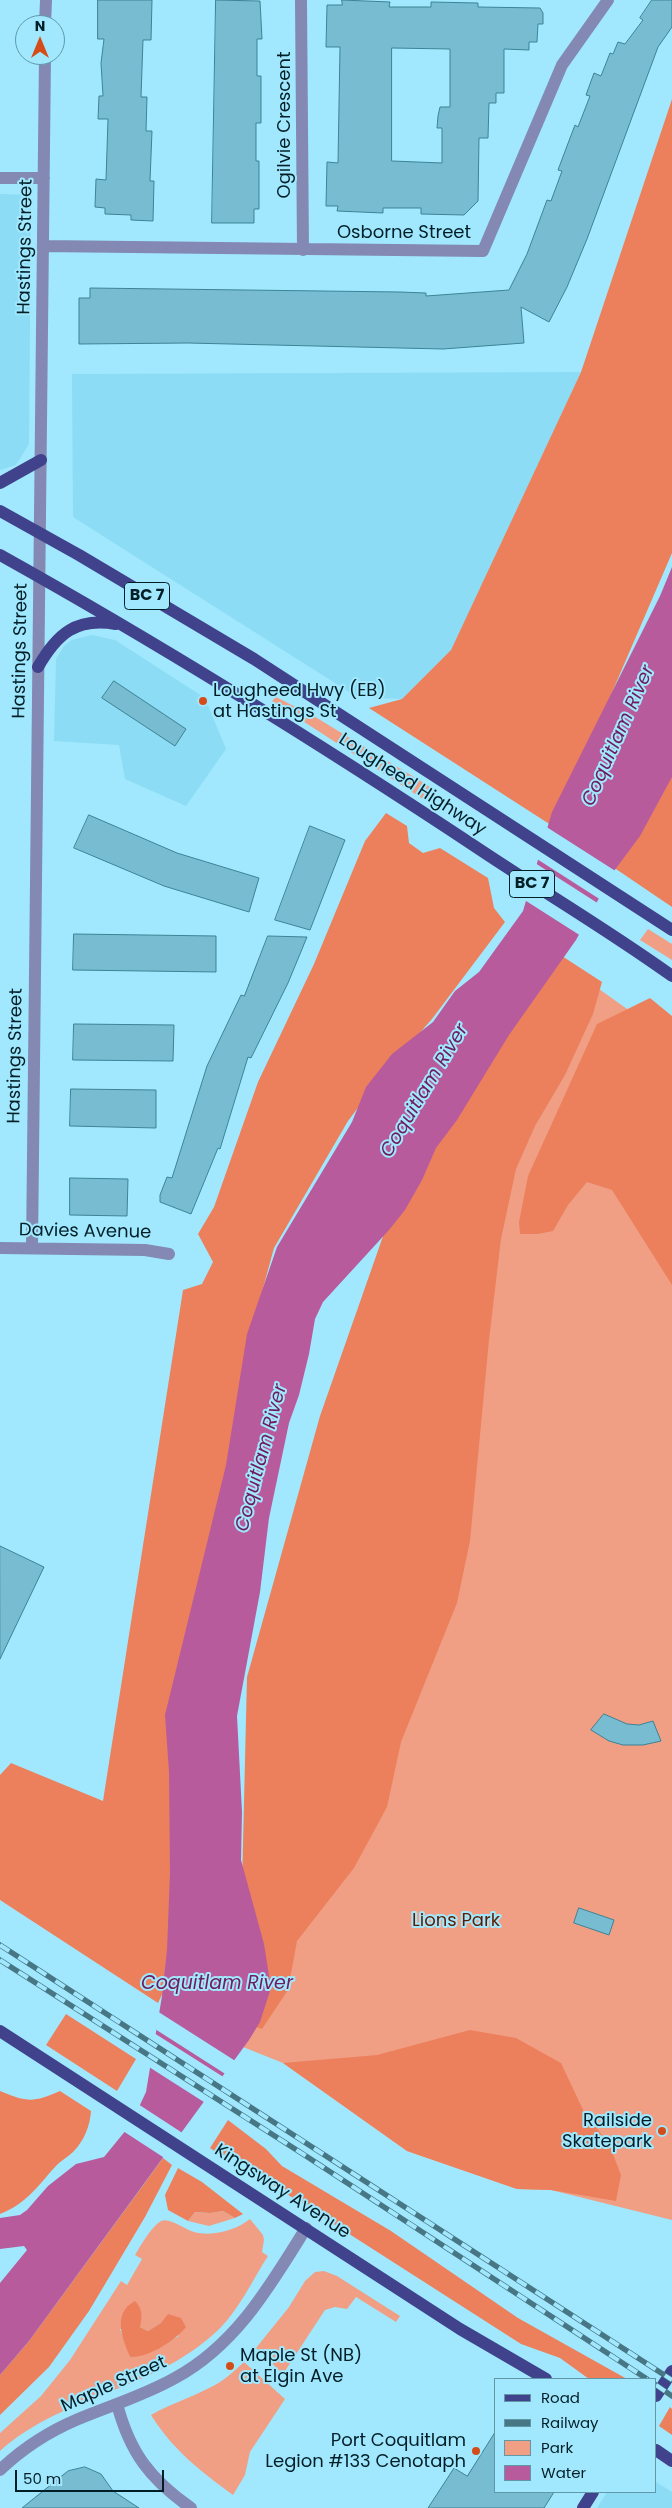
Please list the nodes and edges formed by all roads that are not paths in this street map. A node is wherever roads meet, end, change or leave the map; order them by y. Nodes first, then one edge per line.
1 (46, 0) edge
2 (301, 0) edge
3 (608, 0) edge
4 (46, 15) edge
5 (45, 65) edge
6 (0, 178) edge
7 (44, 178) junction
8 (43, 246) junction
9 (303, 250) junction
10 (41, 460) junction
11 (0, 483) edge
12 (0, 511) edge
13 (40, 534) junction
14 (0, 555) edge
15 (39, 577) junction
16 (124, 626) junction
17 (38, 667) junction
18 (672, 930) edge
19 (672, 976) edge
20 (0, 1248) edge
21 (32, 1248) junction
22 (169, 1254) dead end
23 (0, 2031) edge
24 (306, 2228) junction
25 (672, 2371) edge
26 (544, 2378) edge
27 (657, 2394) edge
28 (117, 2404) junction
29 (657, 2451) edge
30 (672, 2461) edge
31 (0, 2470) edge
32 (592, 2493) edge
33 (191, 2508) edge
34 (583, 2508) edge

1 - 4 street
2 - 9 street, Ogilvie Crescent
3 - 9 street, Osborne Street
5 - 7 street, Hastings Street
6 - 7 street
7 - 8 street, Hastings Street
8 - 9 street, Osborne Street
8 - 10 street, Hastings Street
10 - 11 main road
10 - 13 street, Hastings Street
12 - 13 main road, Lougheed Highway / BC 7
13 - 15 street, Hastings Street
13 - 18 main road, Lougheed Highway / BC 7
14 - 15 main road, Lougheed Highway / BC 7
15 - 16 main road, Lougheed Highway / BC 7
15 - 17 street, Hastings Street
16 - 17 main road
16 - 19 main road, Lougheed Highway / BC 7
17 - 21 street, Hastings Street
20 - 21 street, Davies Avenue
21 - 22 street, Davies Avenue
23 - 24 main road, Kingsway Avenue
24 - 26 main road, Kingsway Avenue
24 - 28 street, Maple Street
25 - 27 main road
28 - 31 street, Maple Street
28 - 33 street
29 - 30 main road
32 - 34 main road

